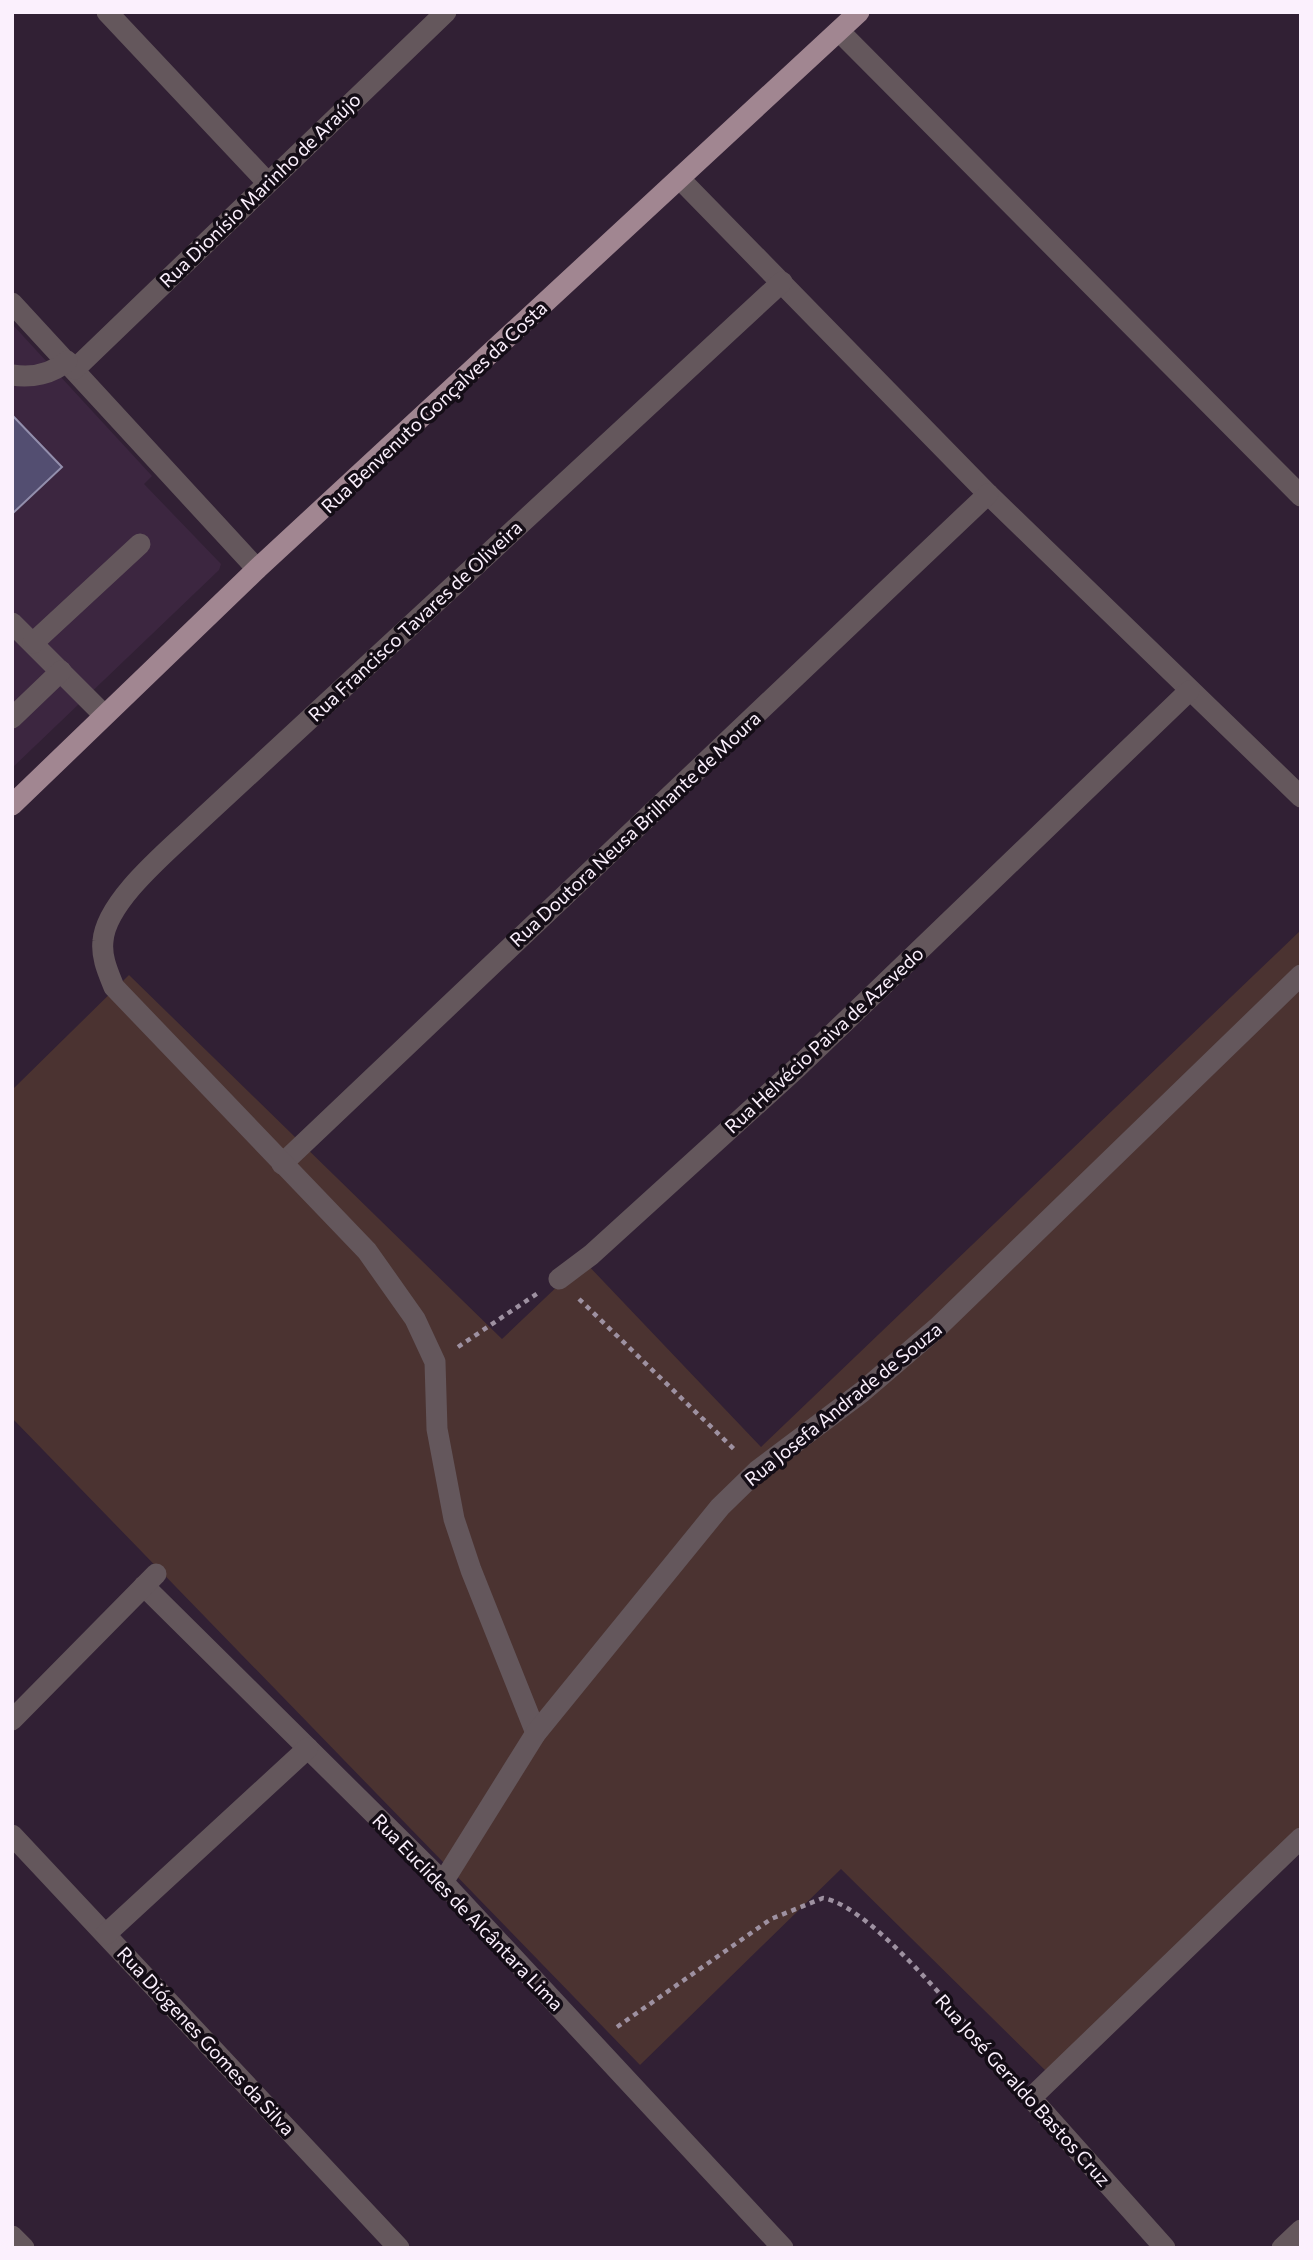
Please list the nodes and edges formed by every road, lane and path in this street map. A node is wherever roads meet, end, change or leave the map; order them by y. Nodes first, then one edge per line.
1 (107, 12) edge
2 (446, 12) edge
3 (859, 12) edge
4 (839, 30) junction
5 (680, 179) junction
6 (267, 182) junction
7 (782, 282) junction
8 (12, 303) edge
9 (71, 365) junction
10 (12, 375) edge
11 (988, 494) junction
12 (1301, 496) edge
13 (140, 544) dead end
14 (257, 569) junction
15 (12, 623) edge
16 (33, 643) junction
17 (61, 671) junction
18 (1189, 691) junction
19 (104, 716) junction
20 (12, 718) edge
21 (1301, 797) edge
22 (12, 805) edge
23 (1301, 975) edge
24 (282, 1164) junction
25 (559, 1279) junction
26 (435, 1362) junction
27 (757, 1471) junction
28 (12, 1720) edge
29 (536, 1733) junction
30 (307, 1748) junction
31 (12, 1835) edge
32 (1301, 1838) edge
33 (443, 1882) junction
34 (106, 1934) junction
35 (593, 2043) junction
36 (1031, 2098) junction
37 (1301, 2230) edge
38 (12, 2236) edge
39 (24, 2248) edge
40 (399, 2248) edge
41 (783, 2248) edge
42 (1165, 2248) edge
43 (1282, 2248) edge

1 - 6 street
2 - 6 street, Rua Dionísio Marinho de Araújo
3 - 4 main road, Rua Benvenuto Gonçalves da Costa
4 - 5 main road, Rua Benvenuto Gonçalves da Costa
4 - 12 street
5 - 7 street
5 - 14 main road, Rua Benvenuto Gonçalves da Costa
6 - 9 street, Rua Dionísio Marinho de Araújo
7 - 11 street
7 - 24 street, Rua Francisco Tavares de Oliveira
8 - 9 street
9 - 10 street, Rua Dionísio Marinho de Araújo
9 - 14 street
11 - 18 street
11 - 24 street, Rua Doutora Neusa Brilhante de Moura
13 - 16 street
14 - 19 main road, Rua Benvenuto Gonçalves da Costa
15 - 16 street
16 - 17 street
17 - 19 street
17 - 20 street
18 - 21 street
18 - 25 street, Rua Helvécio Paiva de Azevedo
19 - 22 main road, Rua Benvenuto Gonçalves da Costa
23 - 27 street, Rua Josefa Andrade de Souza
24 - 26 street
25 - 26 path
25 - 27 path
26 - 29 street
27 - 29 street, Rua Josefa Andrade de Souza
28 - 30 street, Rua Euclides de Alcântara Lima
29 - 33 street, Rua Josefa Andrade de Souza
30 - 33 street, Rua Euclides de Alcântara Lima
30 - 34 street
31 - 34 street, Rua Diógenes Gomes da Silva
32 - 36 street
33 - 35 street, Rua Euclides de Alcântara Lima
34 - 40 street, Rua Diógenes Gomes da Silva
35 - 36 path, Rua José Geraldo Bastos Cruz
35 - 41 street, Rua Euclides de Alcântara Lima
36 - 42 street, Rua José Geraldo Bastos Cruz
37 - 43 street
38 - 39 street

